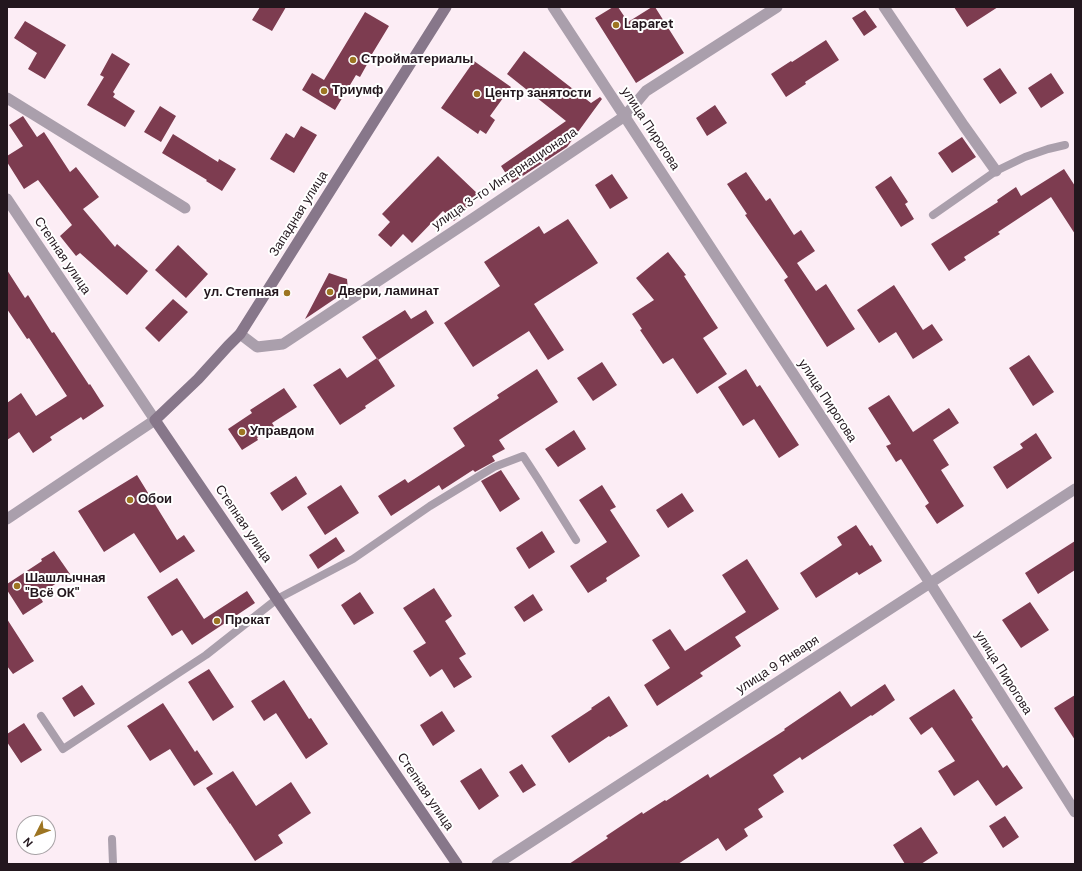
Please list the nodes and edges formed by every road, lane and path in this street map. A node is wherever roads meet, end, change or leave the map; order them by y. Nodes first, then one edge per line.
1 (446, 7) edge
2 (553, 7) edge
3 (777, 7) edge
4 (884, 7) edge
5 (7, 98) edge
6 (625, 116) junction
7 (1065, 146) dead end
8 (996, 171) junction
9 (7, 200) edge
10 (185, 208) dead end
11 (934, 215) dead end
12 (240, 334) junction
13 (155, 420) junction
14 (1075, 488) edge
15 (7, 519) edge
16 (576, 540) dead end
17 (930, 583) junction
18 (277, 599) junction
19 (41, 716) dead end
20 (1075, 812) edge
21 (112, 839) dead end
22 (113, 864) edge
23 (456, 864) edge
24 (496, 864) edge

1 - 12 main road, Западная улица
2 - 6 street, улица Пирогова
3 - 6 street, улица 3-го Интернационала
4 - 8 street
5 - 10 street
6 - 12 street, улица 3-го Интернационала
6 - 17 street, улица Пирогова
7 - 8 lane
8 - 11 lane
9 - 13 street, Степная улица
12 - 13 main road, Западная улица
13 - 15 street
13 - 18 main road, Степная улица
14 - 17 street, улица 9 Января
16 - 18 lane
17 - 20 street, улица Пирогова
17 - 24 street, улица 9 Января
18 - 19 lane
18 - 23 main road, Степная улица
21 - 22 lane

